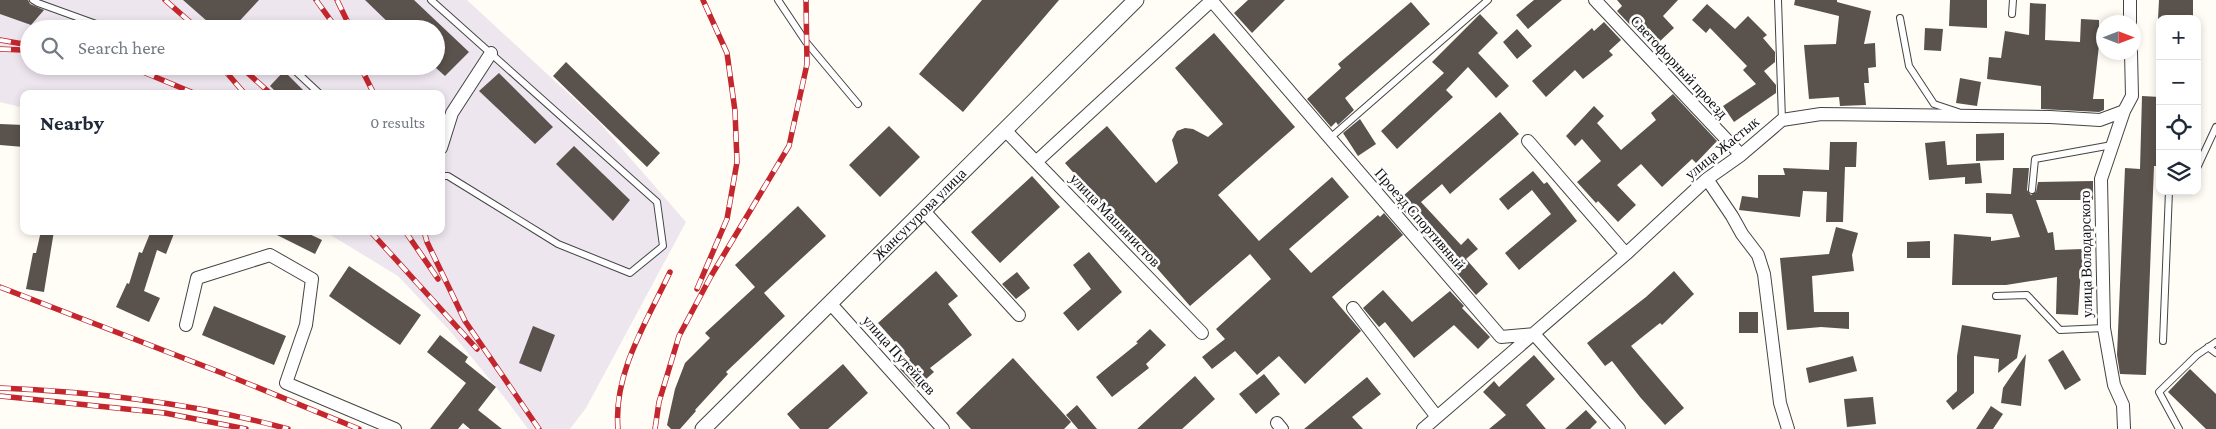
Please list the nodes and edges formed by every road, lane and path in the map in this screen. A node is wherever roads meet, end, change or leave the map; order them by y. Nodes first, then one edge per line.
1 (34, 0) edge
2 (431, 0) edge
3 (778, 0) edge
4 (1136, 0) edge
5 (1488, 0) edge
6 (1595, 0) edge
7 (1778, 0) edge
8 (2013, 0) edge
9 (2130, 0) edge
10 (1211, 1) edge
11 (2012, 14) dead end
12 (2130, 15) edge
13 (1900, 18) dead end
14 (86, 20) edge
15 (491, 53) junction
16 (2131, 60) edge
17 (300, 75) edge
18 (316, 90) edge
19 (858, 104) dead end
20 (2124, 111) junction
21 (1973, 116) junction
22 (1782, 120) junction
23 (2216, 126) edge
24 (1005, 130) junction
25 (445, 135) edge
26 (1329, 139) junction
27 (1528, 140) dead end
28 (2112, 146) junction
29 (1740, 155) junction
30 (2201, 159) edge
31 (1036, 162) junction
32 (445, 176) edge
33 (1707, 180) junction
34 (2032, 190) dead end
35 (2169, 195) edge
36 (923, 210) junction
37 (1626, 254) junction
38 (1996, 296) dead end
39 (830, 303) junction
40 (1353, 308) dead end
41 (1018, 315) dead end
42 (186, 325) dead end
43 (2104, 328) junction
44 (1202, 333) dead end
45 (1534, 334) junction
46 (2163, 340) dead end
47 (2216, 342) edge
48 (2208, 347) junction
49 (2216, 353) edge
50 (1430, 425) edge
51 (2124, 428) dead end
52 (395, 429) edge
53 (703, 429) edge
54 (943, 429) edge
55 (1620, 429) edge
56 (1788, 429) edge
57 (2180, 429) edge

1 - 14 lane
2 - 15 lane
3 - 19 lane
4 - 24 street, Жансугурова улица
5 - 26 lane
6 - 29 street, Светофорный проезд
7 - 22 lane
8 - 11 lane
9 - 12 street
10 - 26 street, Проезд Спортивный
10 - 31 street
13 - 21 lane
15 - 25 street
15 - 32 lane
16 - 20 street, улица Володарского
17 - 18 lane
20 - 21 street, улица Жастык
20 - 28 street, улица Володарского
21 - 22 street, улица Жастык
22 - 29 street, улица Жастык
23 - 30 lane
24 - 31 street, улица Машинистов
24 - 36 street, Жансугурова улица
26 - 45 street, Проезд Спортивный
27 - 37 street
28 - 34 lane
28 - 43 street, улица Володарского
29 - 33 street, улица Жастык
31 - 44 street, улица Машинистов
33 - 37 street, улица Жастык
33 - 56 street
35 - 46 lane
36 - 39 street, Жансугурова улица
36 - 41 street
37 - 45 street, улица Жастык
38 - 43 lane
39 - 53 street, Жансугурова улица
39 - 54 street, улица Путейцев
40 - 50 street
42 - 52 street
43 - 51 street, улица Володарского
45 - 50 street, улица Жастык
45 - 55 street
47 - 48 lane
48 - 49 lane
48 - 57 lane

